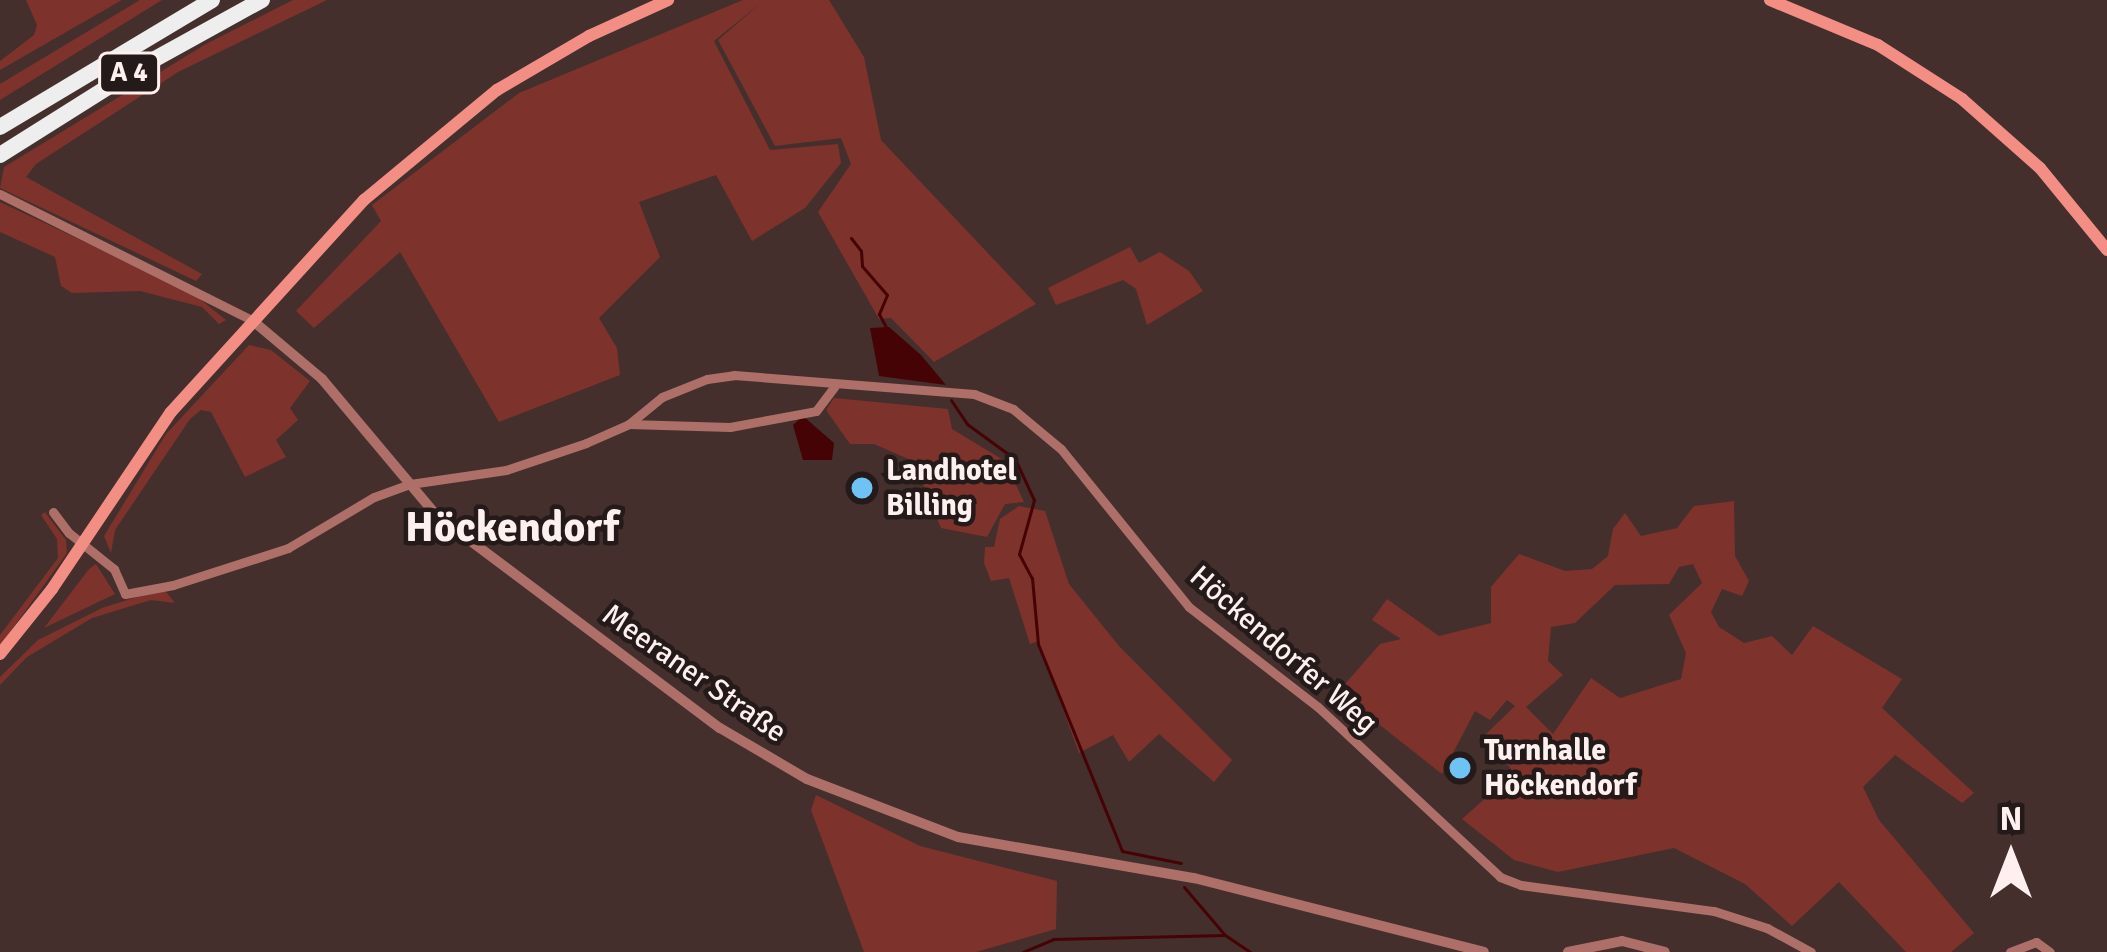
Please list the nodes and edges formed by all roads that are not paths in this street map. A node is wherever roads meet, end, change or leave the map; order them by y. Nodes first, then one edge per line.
1 (212, 0) edge
2 (262, 0) edge
3 (668, 0) edge
4 (1770, 0) edge
5 (0, 127) edge
6 (0, 155) edge
7 (0, 194) edge
8 (2107, 250) edge
9 (252, 320) junction
10 (835, 386) junction
11 (628, 424) junction
12 (410, 484) junction
13 (52, 512) dead end
14 (82, 544) junction
15 (0, 653) edge
16 (1484, 952) edge
17 (1568, 952) edge
18 (1665, 952) edge
19 (1810, 952) edge
20 (2010, 952) edge
21 (2050, 952) edge

1 - 5 highway, A 4
2 - 6 highway, A 4
3 - 9 main road
4 - 8 main road
7 - 9 street, Meeraner Straße
9 - 12 street, Meeraner Straße
9 - 14 main road
10 - 11 street, Höckendorfer Weg
10 - 11 street
10 - 19 street, Höckendorfer Weg
11 - 12 street, Höckendorfer Weg
12 - 14 street, Höckendorfer Weg
12 - 16 street, Meeraner Straße
13 - 14 street
14 - 15 main road
17 - 18 street
20 - 21 street

